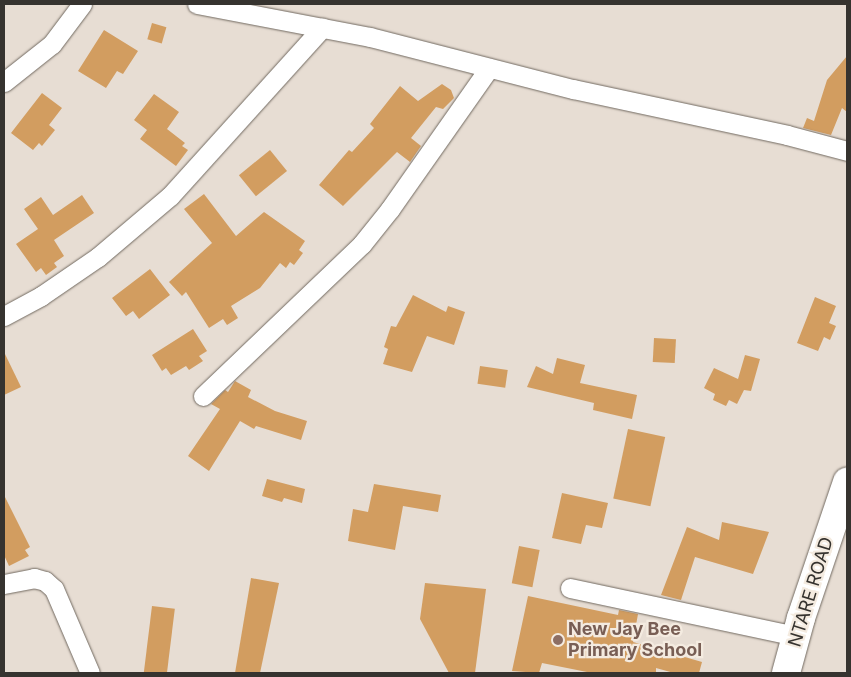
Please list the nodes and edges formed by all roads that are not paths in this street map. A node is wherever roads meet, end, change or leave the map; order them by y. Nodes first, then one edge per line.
1 (82, 4) edge
2 (197, 4) edge
3 (322, 28) junction
4 (489, 68) junction
5 (4, 82) edge
6 (847, 151) edge
7 (4, 316) edge
8 (203, 396) dead end
9 (847, 482) edge
10 (4, 584) edge
11 (570, 588) dead end
12 (796, 636) junction
13 (90, 673) edge
14 (786, 673) edge

1 - 5 street
2 - 3 street
3 - 4 street
3 - 7 street
4 - 6 street
4 - 8 street
9 - 12 main road, NTARE ROAD
10 - 13 street
11 - 12 street
12 - 14 main road, NTARE ROAD

